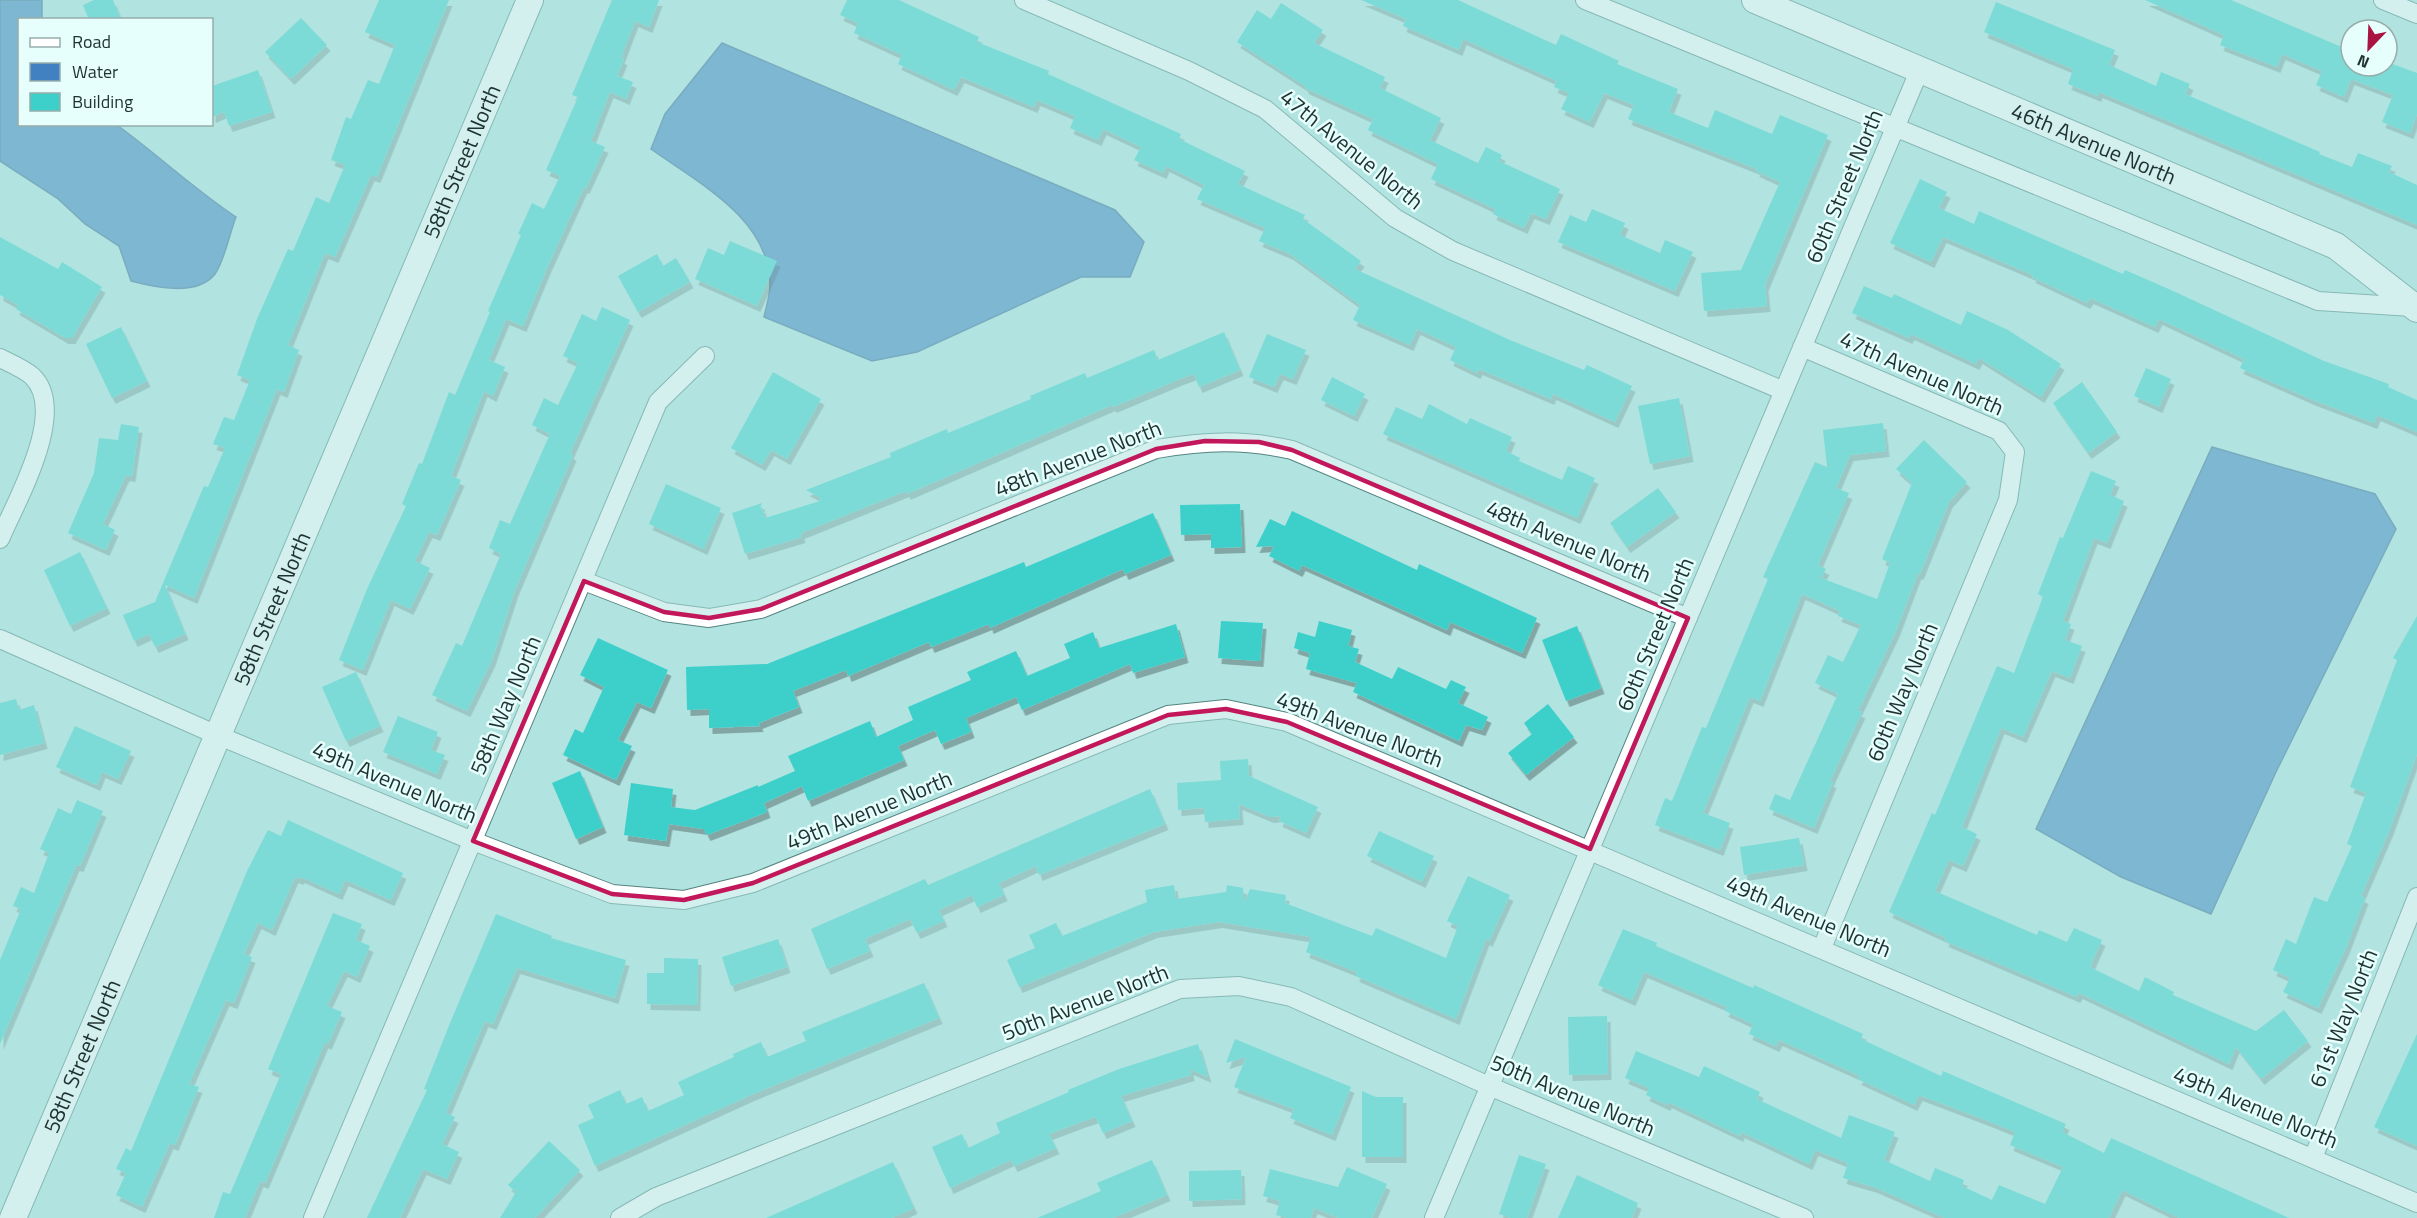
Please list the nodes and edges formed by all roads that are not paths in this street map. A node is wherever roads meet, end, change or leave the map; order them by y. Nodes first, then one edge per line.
1 (530, 0) edge
2 (1024, 0) edge
3 (1585, 0) edge
4 (1755, 0) edge
5 (2383, 0) edge
6 (2417, 14) edge
7 (1920, 69) junction
8 (1895, 128) junction
9 (2415, 308) edge
10 (1802, 347) junction
11 (705, 356) dead end
12 (0, 358) edge
13 (1784, 390) junction
14 (2015, 452) joint
15 (0, 539) edge
16 (584, 581) junction
17 (1688, 618) junction
18 (0, 639) edge
19 (217, 735) junction
20 (472, 841) junction
21 (1590, 849) junction
22 (2417, 897) edge
23 (1822, 948) junction
24 (1490, 1086) junction
25 (2313, 1158) junction
26 (2417, 1203) edge
27 (13, 1218) edge
28 (313, 1218) edge
29 (620, 1218) edge
30 (1434, 1218) edge
31 (1804, 1218) edge

1 - 19 street, 58th Street North
2 - 13 street, 47th Avenue North
3 - 8 street
4 - 7 street, 46th Avenue North
5 - 6 street
7 - 8 street, 60th Street North
7 - 9 street, 46th Avenue North
8 - 9 street
8 - 10 street, 60th Street North
10 - 13 street, 60th Street North
10 - 14 street, 47th Avenue North
11 - 16 street, 58th Way North
12 - 15 street
13 - 17 street, 60th Street North
14 - 23 street, 60th Way North
16 - 17 street, 48th Avenue North
16 - 20 street, 58th Way North
17 - 21 street, 60th Street North
18 - 19 street, 49th Avenue North
19 - 20 street, 49th Avenue North
19 - 27 street, 58th Street North
20 - 21 street, 49th Avenue North
20 - 28 street, 58th Way North
21 - 23 street, 49th Avenue North
21 - 24 street, 60th Street North
22 - 25 street, 61st Way North
23 - 25 street, 49th Avenue North
24 - 29 street, 50th Avenue North
24 - 30 street, 60th Street North
24 - 31 street, 50th Avenue North
25 - 26 street, 49th Avenue North

